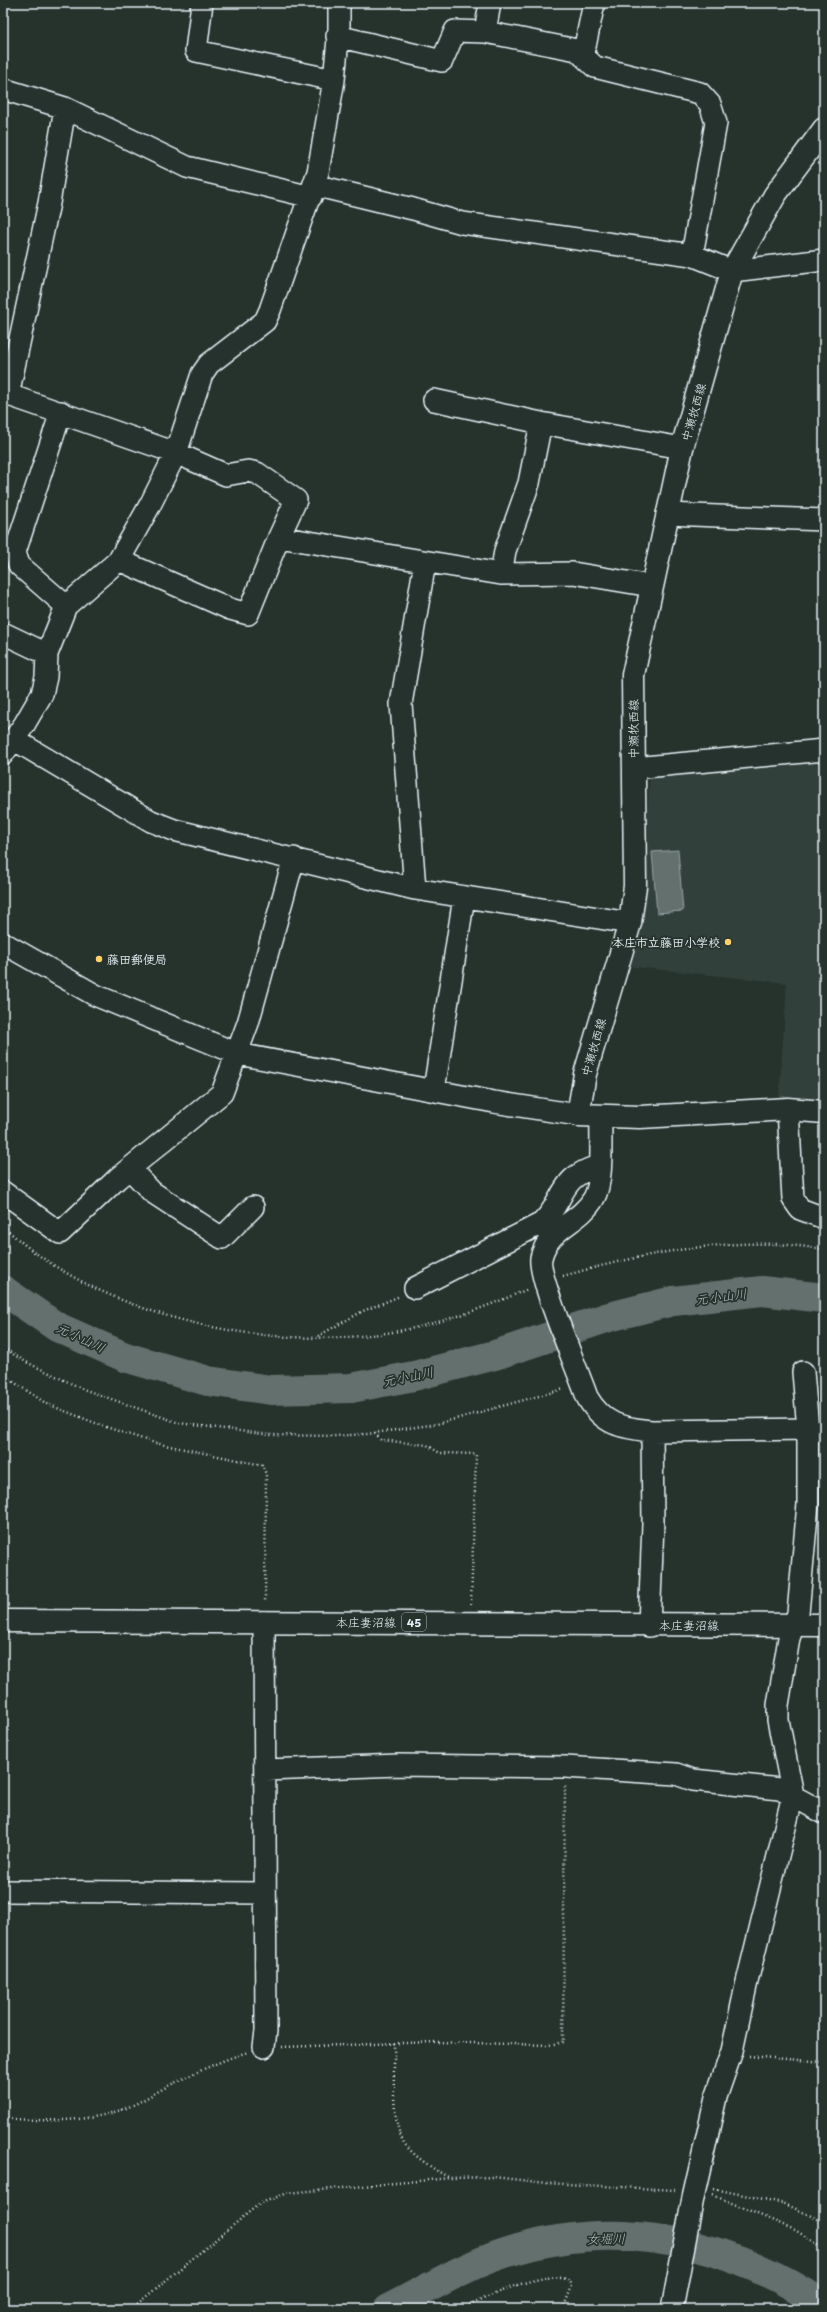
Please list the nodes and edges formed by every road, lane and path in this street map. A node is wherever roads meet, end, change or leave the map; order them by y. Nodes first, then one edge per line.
1 (202, 3) edge
2 (339, 3) edge
3 (490, 3) edge
4 (594, 3) edge
5 (485, 32) junction
6 (338, 36) junction
7 (583, 56) junction
8 (334, 80) junction
9 (3, 89) edge
10 (65, 108) junction
11 (824, 129) edge
12 (312, 191) junction
13 (692, 255) junction
14 (824, 260) edge
15 (732, 271) junction
16 (5, 394) edge
17 (434, 400) dead end
18 (61, 412) junction
19 (541, 423) junction
20 (682, 448) junction
21 (176, 453) junction
22 (667, 514) junction
23 (824, 520) edge
24 (278, 537) junction
25 (119, 560) junction
26 (425, 562) junction
27 (501, 574) junction
28 (651, 586) junction
29 (66, 606) junction
30 (3, 633) edge
31 (47, 654) junction
32 (8, 746) edge
33 (824, 750) edge
34 (634, 768) junction
35 (294, 858) junction
36 (415, 889) junction
37 (464, 896) junction
38 (630, 923) junction
39 (3, 943) edge
40 (238, 1054) junction
41 (434, 1090) junction
42 (788, 1109) junction
43 (824, 1112) edge
44 (578, 1115) junction
45 (601, 1117) junction
46 (599, 1166) junction
47 (131, 1170) junction
48 (3, 1192) edge
49 (252, 1207) dead end
50 (824, 1218) edge
51 (3, 1226) edge
52 (824, 1249) edge
53 (546, 1285) junction
54 (414, 1288) joint
55 (316, 1337) junction
56 (3, 1348) edge
57 (803, 1372) dead end
58 (3, 1375) edge
59 (581, 1381) junction
60 (808, 1428) junction
61 (652, 1431) junction
62 (375, 1433) junction
63 (3, 1621) edge
64 (264, 1622) junction
65 (471, 1622) junction
66 (794, 1625) junction
67 (824, 1625) edge
68 (649, 1626) junction
69 (565, 1767) junction
70 (266, 1770) junction
71 (794, 1795) junction
72 (824, 1813) edge
73 (3, 1891) edge
74 (265, 1893) junction
75 (394, 2043) junction
76 (264, 2048) junction
77 (732, 2051) junction
78 (824, 2062) edge
79 (3, 2118) edge
80 (450, 2178) junction
81 (694, 2193) junction
82 (824, 2222) edge
83 (824, 2248) edge
84 (673, 2302) edge
85 (131, 2309) edge
86 (462, 2309) edge
87 (563, 2309) edge

1 - 8 street
2 - 6 street
3 - 5 street
4 - 7 street
5 - 6 street
5 - 7 street
6 - 8 street
7 - 13 street
8 - 12 street
9 - 10 street
10 - 12 street
10 - 16 street
11 - 15 main road, 中瀬牧西線
12 - 13 street
12 - 21 street
13 - 15 street
14 - 15 street
15 - 20 main road, 中瀬牧西線
16 - 18 street
17 - 19 street
18 - 21 street
18 - 29 street
19 - 20 street
19 - 27 street
20 - 22 main road, 中瀬牧西線
21 - 24 street
21 - 25 street
22 - 23 street
22 - 28 main road, 中瀬牧西線
24 - 25 street
24 - 26 street
25 - 29 street
26 - 27 street
26 - 36 street
27 - 28 street
28 - 34 main road, 中瀬牧西線
29 - 31 street
30 - 31 street
31 - 32 street
32 - 35 street
33 - 34 street
34 - 38 main road, 中瀬牧西線
35 - 36 street
35 - 40 street
36 - 37 street
37 - 38 street
37 - 41 street
38 - 44 main road, 中瀬牧西線
39 - 40 street
40 - 41 street
40 - 47 street
41 - 44 street
42 - 43 main road
42 - 45 main road
42 - 50 street
44 - 45 main road
45 - 46 street
46 - 53 street
46 - 54 street
47 - 48 street
47 - 49 street
51 - 55 path
52 - 53 path
53 - 55 path
53 - 59 street
54 - 55 path
56 - 62 path
57 - 60 street
58 - 64 path
59 - 61 street
59 - 62 path
60 - 61 street
60 - 66 street
61 - 68 street
62 - 65 path
63 - 64 main road, 本庄妻沼線 / 45
64 - 65 main road, 本庄妻沼線 / 45
64 - 70 street
65 - 68 main road, 本庄妻沼線 / 45
66 - 67 main road, 本庄妻沼線 / 45
66 - 68 main road, 本庄妻沼線 / 45
66 - 71 street
69 - 70 street
69 - 71 street
69 - 75 path
70 - 74 street
71 - 72 street
71 - 77 street
73 - 74 street
74 - 76 street
75 - 76 path
75 - 80 path
76 - 79 path
77 - 78 path
77 - 81 street
80 - 81 path
80 - 85 path
81 - 82 path
81 - 83 path
81 - 84 street
86 - 87 path

